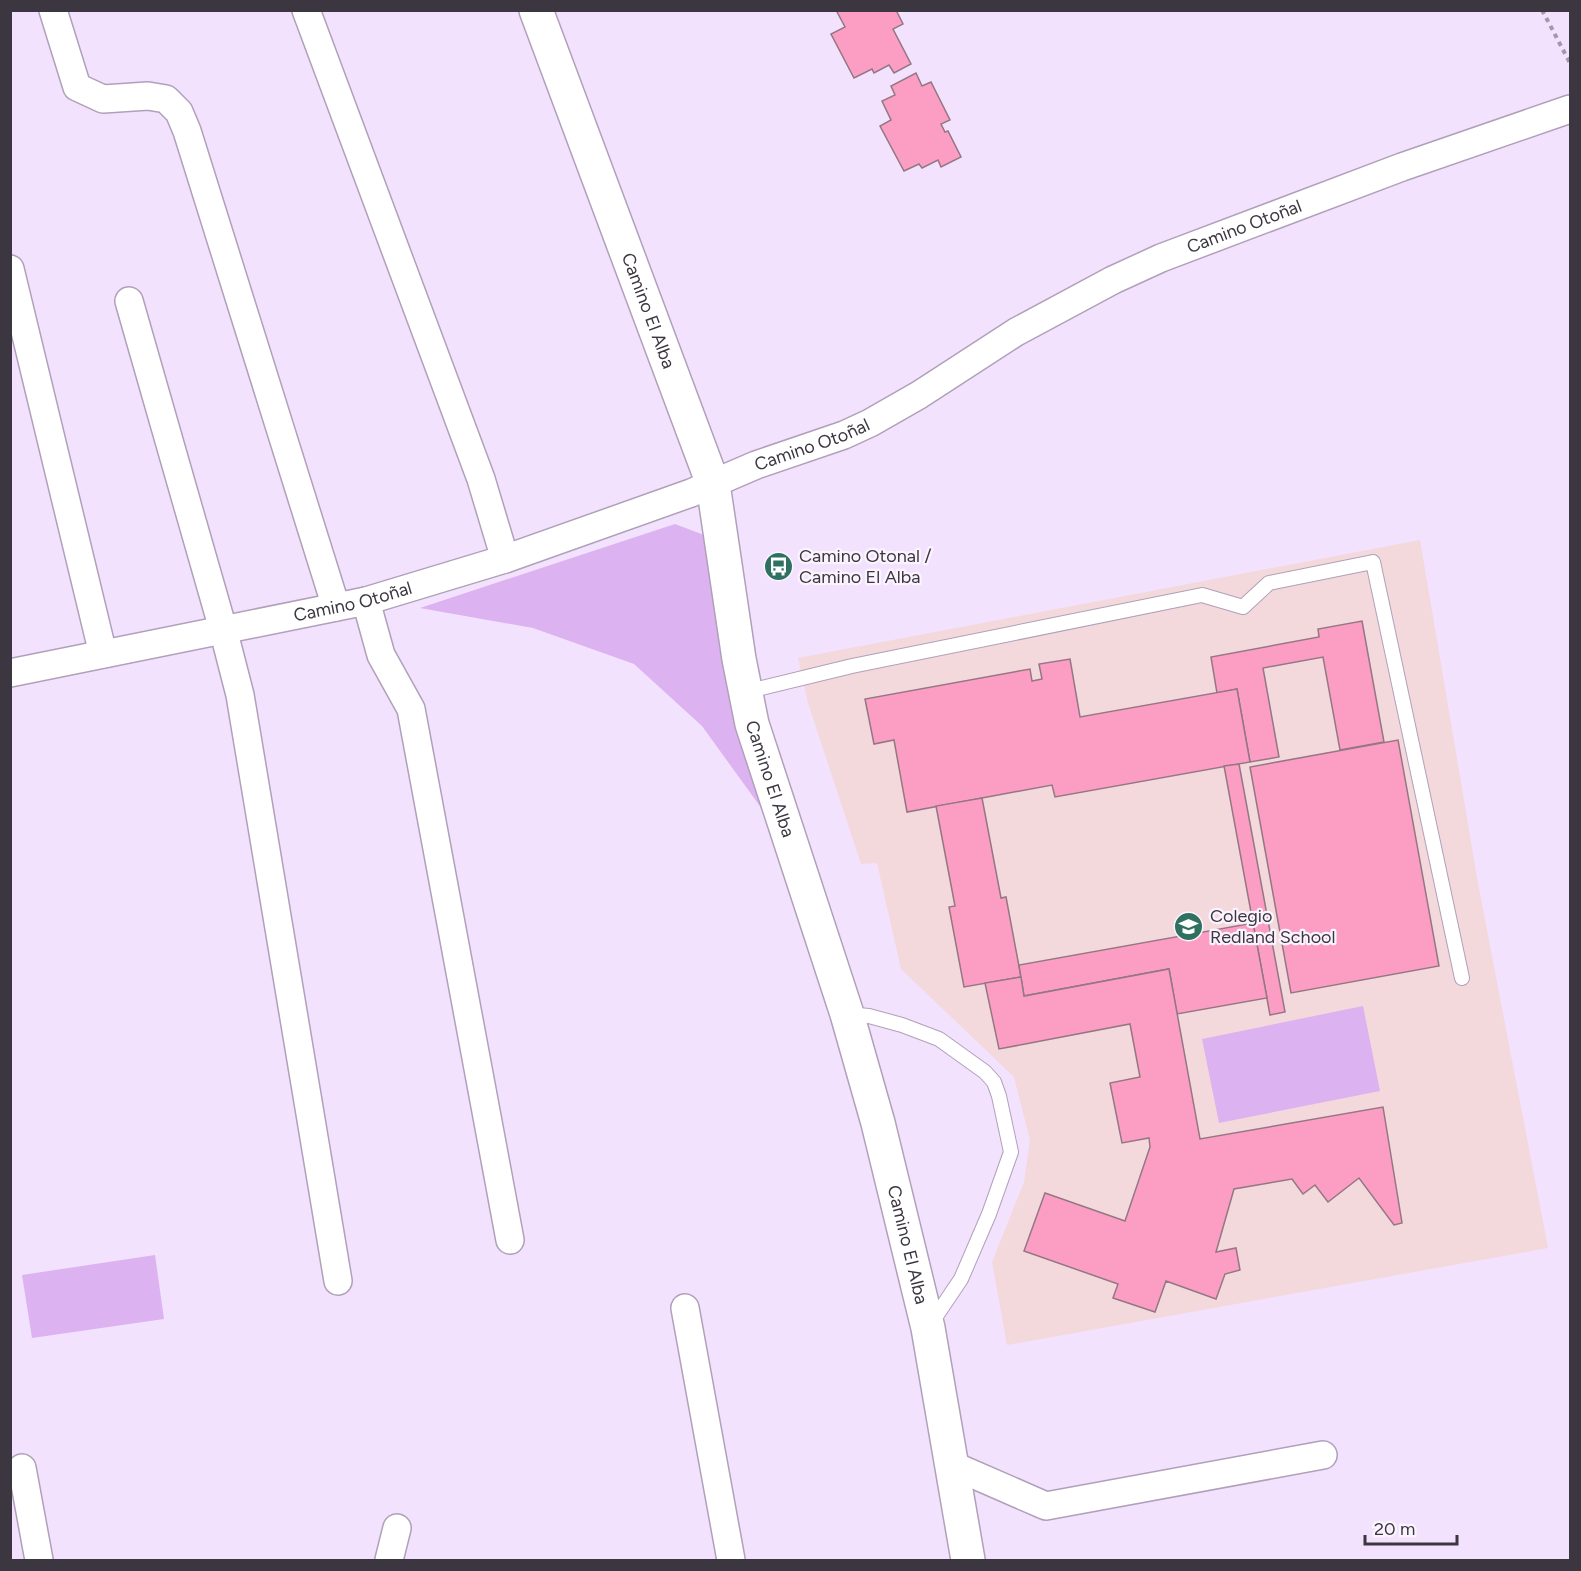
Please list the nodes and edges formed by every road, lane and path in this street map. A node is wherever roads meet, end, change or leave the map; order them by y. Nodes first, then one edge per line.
1 (53, 10) edge
2 (306, 10) edge
3 (536, 10) edge
4 (1542, 10) edge
5 (1570, 63) edge
6 (1570, 108) edge
7 (10, 269) edge
8 (129, 301) dead end
9 (713, 484) junction
10 (505, 559) junction
11 (366, 601) junction
12 (336, 607) junction
13 (223, 629) junction
14 (103, 654) junction
15 (10, 673) edge
16 (745, 692) junction
17 (1462, 978) dead end
18 (847, 1014) junction
19 (510, 1240) dead end
20 (338, 1281) dead end
21 (685, 1308) dead end
22 (928, 1328) junction
23 (1323, 1455) dead end
24 (952, 1465) junction
25 (22, 1468) dead end
26 (398, 1528) dead end
27 (39, 1560) edge
28 (389, 1560) edge
29 (731, 1560) edge
30 (968, 1560) edge

1 - 12 street
2 - 10 street
3 - 9 main road, Camino El Alba
4 - 5 path
6 - 9 street, Camino Otoñal
7 - 14 street
8 - 13 street
9 - 10 street, Camino Otoñal
9 - 16 main road, Camino El Alba
10 - 11 street, Camino Otoñal
11 - 12 street, Camino Otoñal
11 - 19 street
12 - 13 street, Camino Otoñal
13 - 14 street, Camino Otoñal
13 - 20 street
14 - 15 street, Camino Otoñal
16 - 17 lane
16 - 18 main road, Camino El Alba
18 - 22 main road, Camino El Alba
18 - 22 lane
21 - 29 street
22 - 24 main road, Camino El Alba
23 - 24 street
24 - 30 main road, Camino El Alba
25 - 27 street
26 - 28 street

